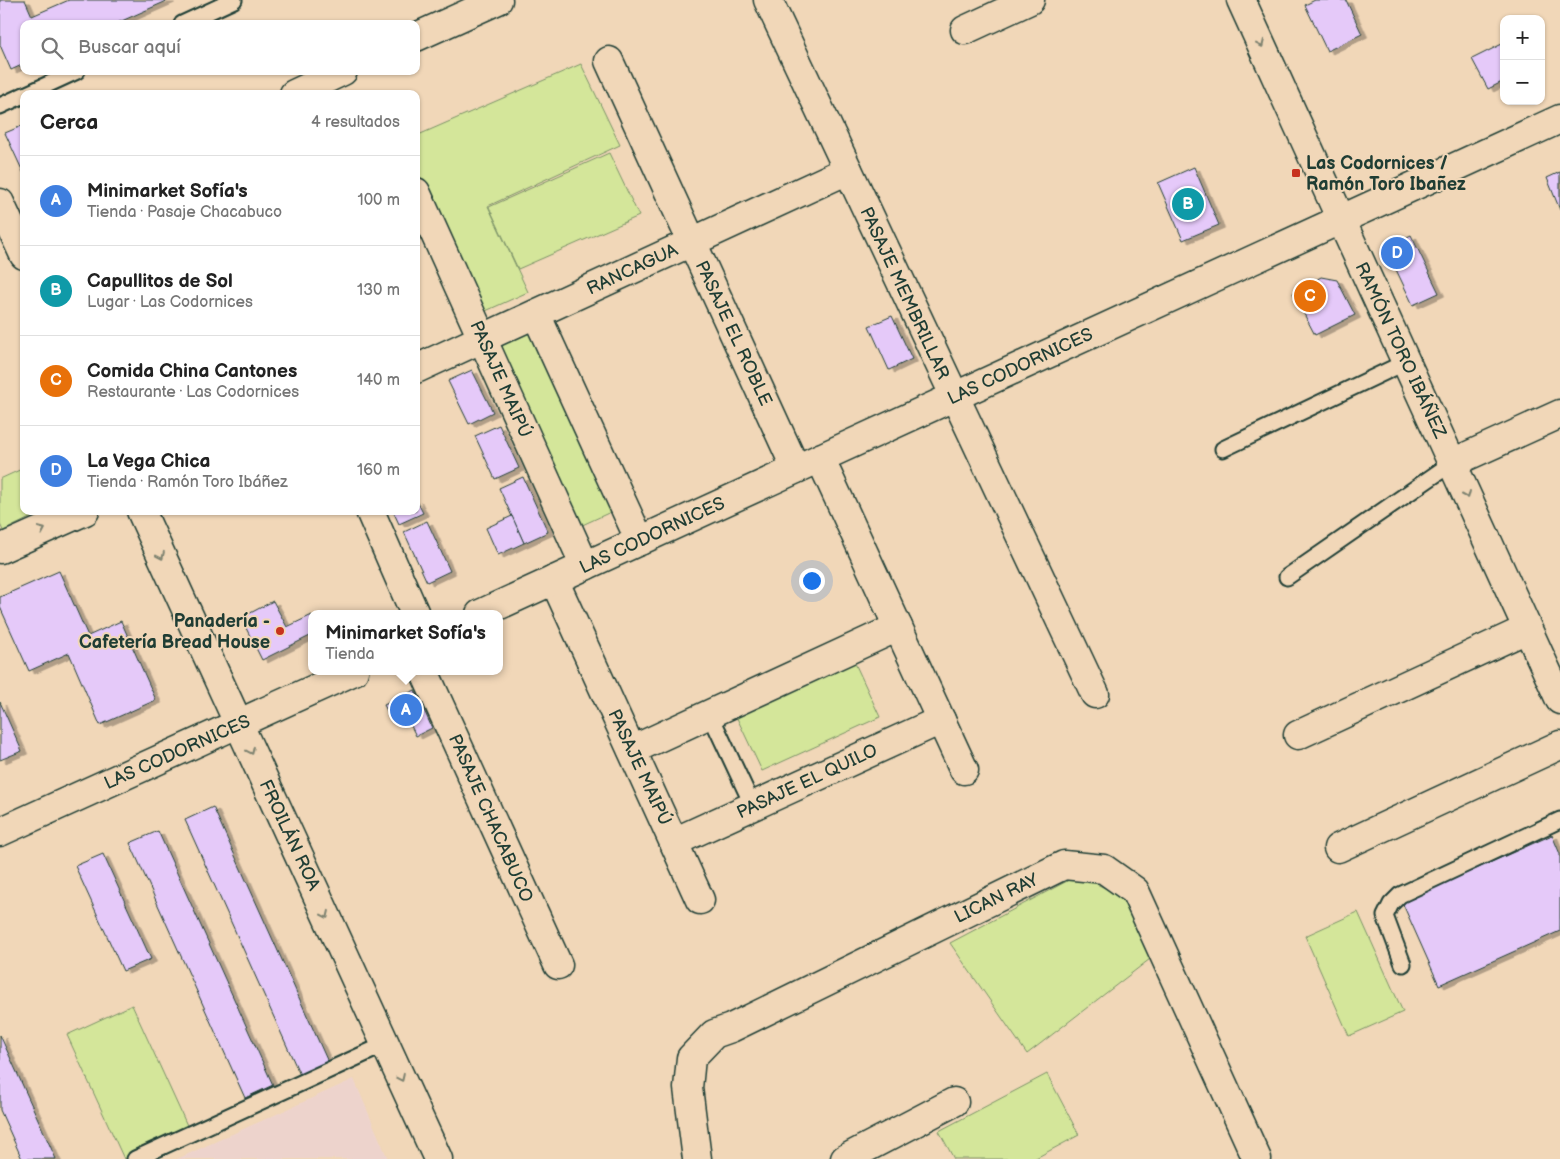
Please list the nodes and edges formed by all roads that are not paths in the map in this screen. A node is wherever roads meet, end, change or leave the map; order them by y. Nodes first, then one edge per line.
1 (234, 0) edge
2 (498, 0) edge
3 (768, 0) edge
4 (1030, 0) edge
5 (1241, 0) edge
6 (191, 20) edge
7 (966, 30) dead end
8 (420, 35) edge
9 (609, 61) dead end
10 (68, 75) edge
11 (334, 75) edge
12 (36, 90) edge
13 (303, 90) edge
14 (20, 97) edge
15 (0, 106) edge
16 (1560, 119) edge
17 (848, 170) junction
18 (420, 201) edge
19 (8, 218) edge
20 (1341, 220) junction
21 (692, 242) junction
22 (20, 246) edge
23 (536, 314) junction
24 (482, 338) junction
25 (1406, 362) junction
26 (420, 367) edge
27 (954, 397) junction
28 (1560, 414) edge
29 (1223, 449) dead end
30 (820, 458) junction
31 (1452, 463) junction
32 (796, 469) junction
33 (76, 515) edge
34 (143, 515) edge
35 (372, 515) edge
36 (640, 541) junction
37 (0, 549) edge
38 (584, 566) junction
39 (1287, 577) dead end
40 (554, 580) junction
41 (413, 610) edge
42 (489, 610) edge
43 (898, 627) junction
44 (1527, 628) junction
45 (345, 675) edge
46 (426, 675) edge
47 (1557, 687) edge
48 (1095, 694) dead end
49 (710, 714) junction
50 (941, 720) junction
51 (239, 724) junction
52 (1298, 735) dead end
53 (1560, 745) edge
54 (632, 750) junction
55 (964, 770) dead end
56 (753, 806) junction
57 (1560, 820) edge
58 (0, 832) edge
59 (674, 842) junction
60 (1338, 848) dead end
61 (700, 900) dead end
62 (1403, 964) dead end
63 (558, 966) dead end
64 (386, 1044) junction
65 (954, 1102) dead end
66 (135, 1159) edge
67 (438, 1159) edge
68 (697, 1159) edge
69 (845, 1159) edge
70 (1257, 1159) edge

1 - 6 lane
2 - 8 street
3 - 17 street, PASAJE MEMBRILLAR
4 - 7 street
5 -> 20 street, RAMÓN TORO IBÁÑEZ
9 - 21 street, PASAJE EL ROBLE
10 - 12 lane
11 - 13 street
14 - 15 lane
16 - 20 street, LAS CODORNICES
17 - 21 street, RANCAGUA
17 - 27 street, PASAJE MEMBRILLAR
18 - 24 street, PASAJE MAIPÚ
19 - 22 street
20 - 25 street, RAMÓN TORO IBÁÑEZ
20 - 27 street, LAS CODORNICES
21 - 23 street, RANCAGUA
21 - 32 street, PASAJE EL ROBLE
23 - 24 street, RANCAGUA
23 - 36 street
24 - 26 street, RANCAGUA
24 - 38 street, PASAJE MAIPÚ
25 - 29 lane
25 - 31 street, RAMÓN TORO IBÁÑEZ
27 - 30 street, LAS CODORNICES
27 - 48 street, PASAJE MEMBRILLAR
28 - 31 street
30 - 32 street, LAS CODORNICES
30 - 43 street
31 - 39 lane
31 -> 44 street, RAMÓN TORO IBÁÑEZ
32 - 36 street, LAS CODORNICES
37 -> 33 street
34 -> 51 street, FROILÁN ROA
35 - 41 street
36 - 38 street, LAS CODORNICES
38 - 40 street, LAS CODORNICES
40 - 42 street, LAS CODORNICES
40 - 54 street, PASAJE MAIPÚ
43 - 49 street
43 - 50 street
44 - 47 street, RAMÓN TORO IBÁÑEZ
44 - 52 street
45 - 51 street, LAS CODORNICES
46 - 63 street, PASAJE CHACABUCO
49 - 54 street
49 - 56 lane
50 - 55 street
50 - 56 street, PASAJE EL QUILO
51 - 58 street, LAS CODORNICES
51 -> 64 street, FROILÁN ROA
53 - 60 street
54 - 59 street, PASAJE MAIPÚ
56 - 59 street, PASAJE EL QUILO
57 - 62 lane
59 - 61 street, PASAJE MAIPÚ
64 - 66 lane
64 -> 67 street, FROILÁN ROA
65 - 69 street
68 - 70 street, LICAN RAY

